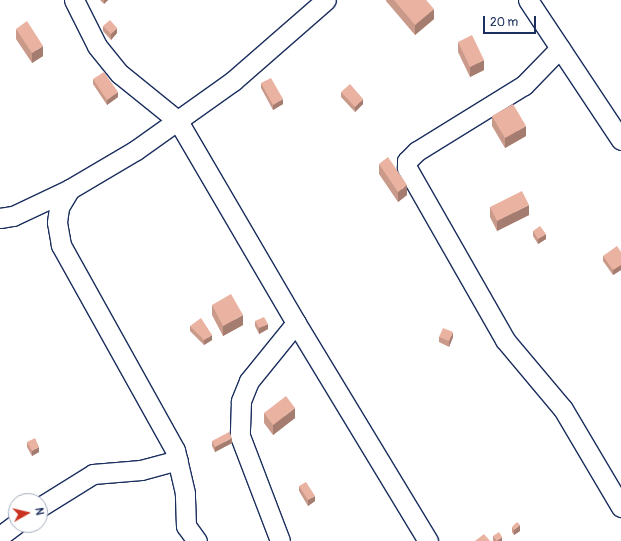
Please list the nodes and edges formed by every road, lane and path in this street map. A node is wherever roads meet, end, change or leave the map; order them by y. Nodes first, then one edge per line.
1 (74, 0) edge
2 (326, 0) edge
3 (528, 0) edge
4 (560, 48) junction
5 (178, 121) junction
6 (621, 140) edge
7 (70, 189) junction
8 (0, 218) edge
9 (296, 323) junction
10 (178, 460) junction
11 (48, 502) edge
12 (621, 507) edge
13 (197, 541) edge
14 (280, 541) edge
15 (428, 541) edge

1 - 5 street
2 - 5 street
3 - 4 street
4 - 6 street
4 - 12 street
5 - 7 street
5 - 9 street
7 - 8 street
7 - 10 street
9 - 14 street
9 - 15 street
10 - 11 street
10 - 13 street

